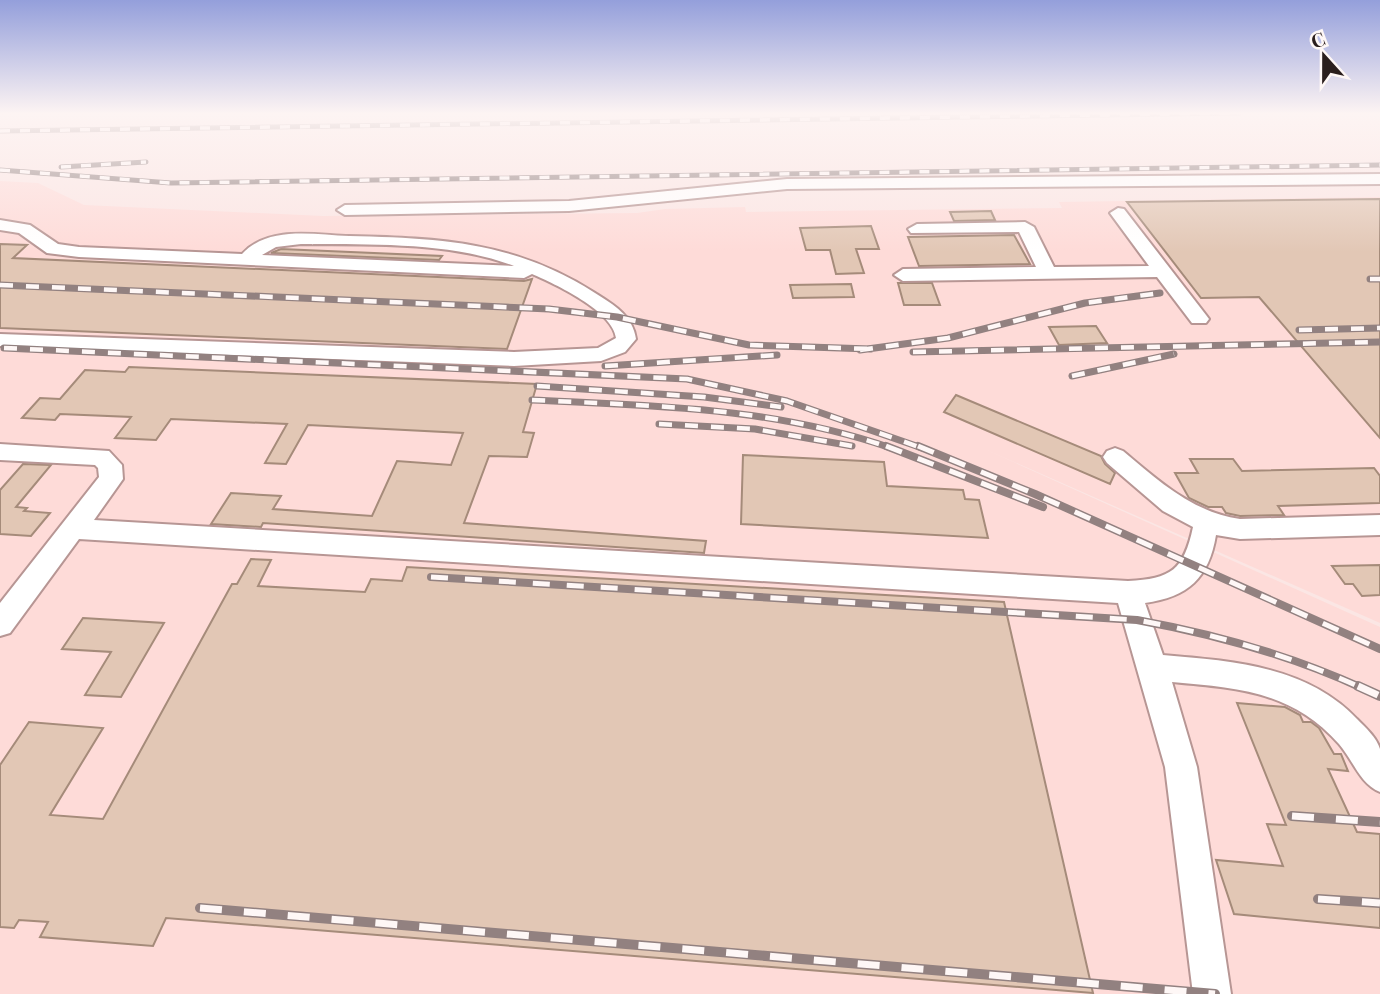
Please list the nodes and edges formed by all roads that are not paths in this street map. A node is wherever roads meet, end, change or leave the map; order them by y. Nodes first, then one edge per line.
1 (1380, 179) edge
2 (345, 210) dead end
3 (1118, 213) dead end
4 (0, 225) edge
5 (917, 229) dead end
6 (1162, 271) junction
7 (1047, 272) junction
8 (903, 275) dead end
9 (1199, 319) dead end
10 (0, 340) edge
11 (0, 452) edge
12 (1115, 457) dead end
13 (1206, 523) junction
14 (1380, 525) edge
15 (74, 529) junction
16 (1128, 592) junction
17 (0, 624) edge
18 (1153, 667) junction
19 (1380, 776) edge
20 (1212, 994) edge

1 - 2 lane
3 - 6 lane
4 - 10 lane
5 - 7 lane
6 - 7 lane
6 - 9 lane
7 - 8 lane
11 - 15 lane
12 - 13 lane
13 - 14 lane
13 - 16 lane
15 - 16 lane
15 - 17 lane
16 - 18 lane
18 - 19 lane
18 - 20 lane

